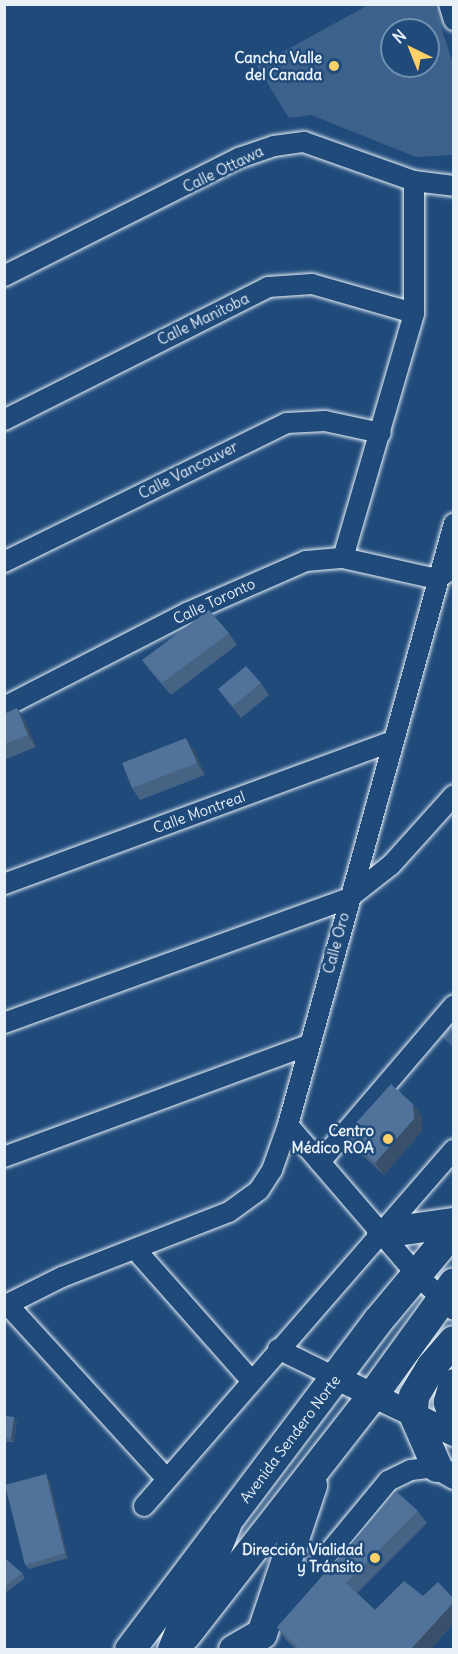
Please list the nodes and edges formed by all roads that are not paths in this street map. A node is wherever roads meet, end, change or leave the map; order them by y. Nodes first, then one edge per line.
1 (449, 4) edge
2 (453, 20) edge
3 (414, 181) junction
4 (453, 186) edge
5 (4, 276) edge
6 (414, 313) junction
7 (4, 420) edge
8 (381, 433) junction
9 (453, 523) edge
10 (343, 558) junction
11 (4, 562) edge
12 (453, 566) edge
13 (437, 579) junction
14 (4, 707) edge
15 (393, 741) junction
16 (453, 795) edge
17 (4, 884) edge
18 (349, 898) junction
19 (453, 1005) edge
20 (4, 1023) edge
21 (308, 1045) junction
22 (288, 1125) junction
23 (453, 1150) edge
24 (4, 1157) edge
25 (320, 1162) junction
26 (453, 1223) edge
27 (453, 1230) edge
28 (382, 1233) junction
29 (135, 1249) junction
30 (416, 1274) junction
31 (449, 1297) edge
32 (6, 1305) edge
33 (453, 1341) edge
34 (278, 1349) junction
35 (337, 1378) junction
36 (251, 1380) junction
37 (453, 1384) edge
38 (373, 1395) junction
39 (413, 1412) junction
40 (453, 1421) edge
41 (453, 1434) edge
42 (320, 1462) junction
43 (445, 1472) edge
44 (167, 1479) junction
45 (144, 1506) dead end
46 (225, 1525) junction
47 (256, 1642) edge
48 (130, 1650) edge
49 (174, 1650) edge
50 (234, 1650) edge

1 - 2 street
3 - 4 street, Calle Ottawa
3 - 5 street, Calle Ottawa
3 - 6 street
6 - 7 street, Calle Manitoba
6 - 8 street
8 - 10 street
8 - 11 street, Calle Vancouver
9 - 13 street, Calle Oro
10 - 13 street, Calle Toronto
10 - 14 street, Calle Toronto
12 - 13 street
13 - 15 street, Calle Oro
15 - 17 street, Calle Montreal
15 - 18 street, Calle Oro
16 - 18 street
18 - 20 street
18 - 21 street, Calle Oro
19 - 25 street
21 - 22 street, Calle Oro
21 - 24 street
22 - 25 street
22 - 29 street, Calle Oro
23 - 28 street
25 - 28 street
26 - 28 main road
27 - 30 main road, Avenida Sendero Norte
28 - 30 street
28 - 34 street
29 - 32 street, Calle Oro
29 - 36 street
30 - 31 street
30 - 35 main road, Avenida Sendero Norte
31 - 38 main road
32 - 44 street
33 - 39 main road
34 - 35 street
34 - 36 street
35 - 38 street
35 - 46 main road, Avenida Sendero Norte
36 - 44 street
37 - 40 main road
38 - 39 street
38 - 42 main road
39 - 41 street
39 - 43 main road
42 - 47 main road
42 - 49 main road
43 - 47 street
44 - 45 street
46 - 48 main road, Avenida Sendero Norte
46 - 49 highway
47 - 50 main road

